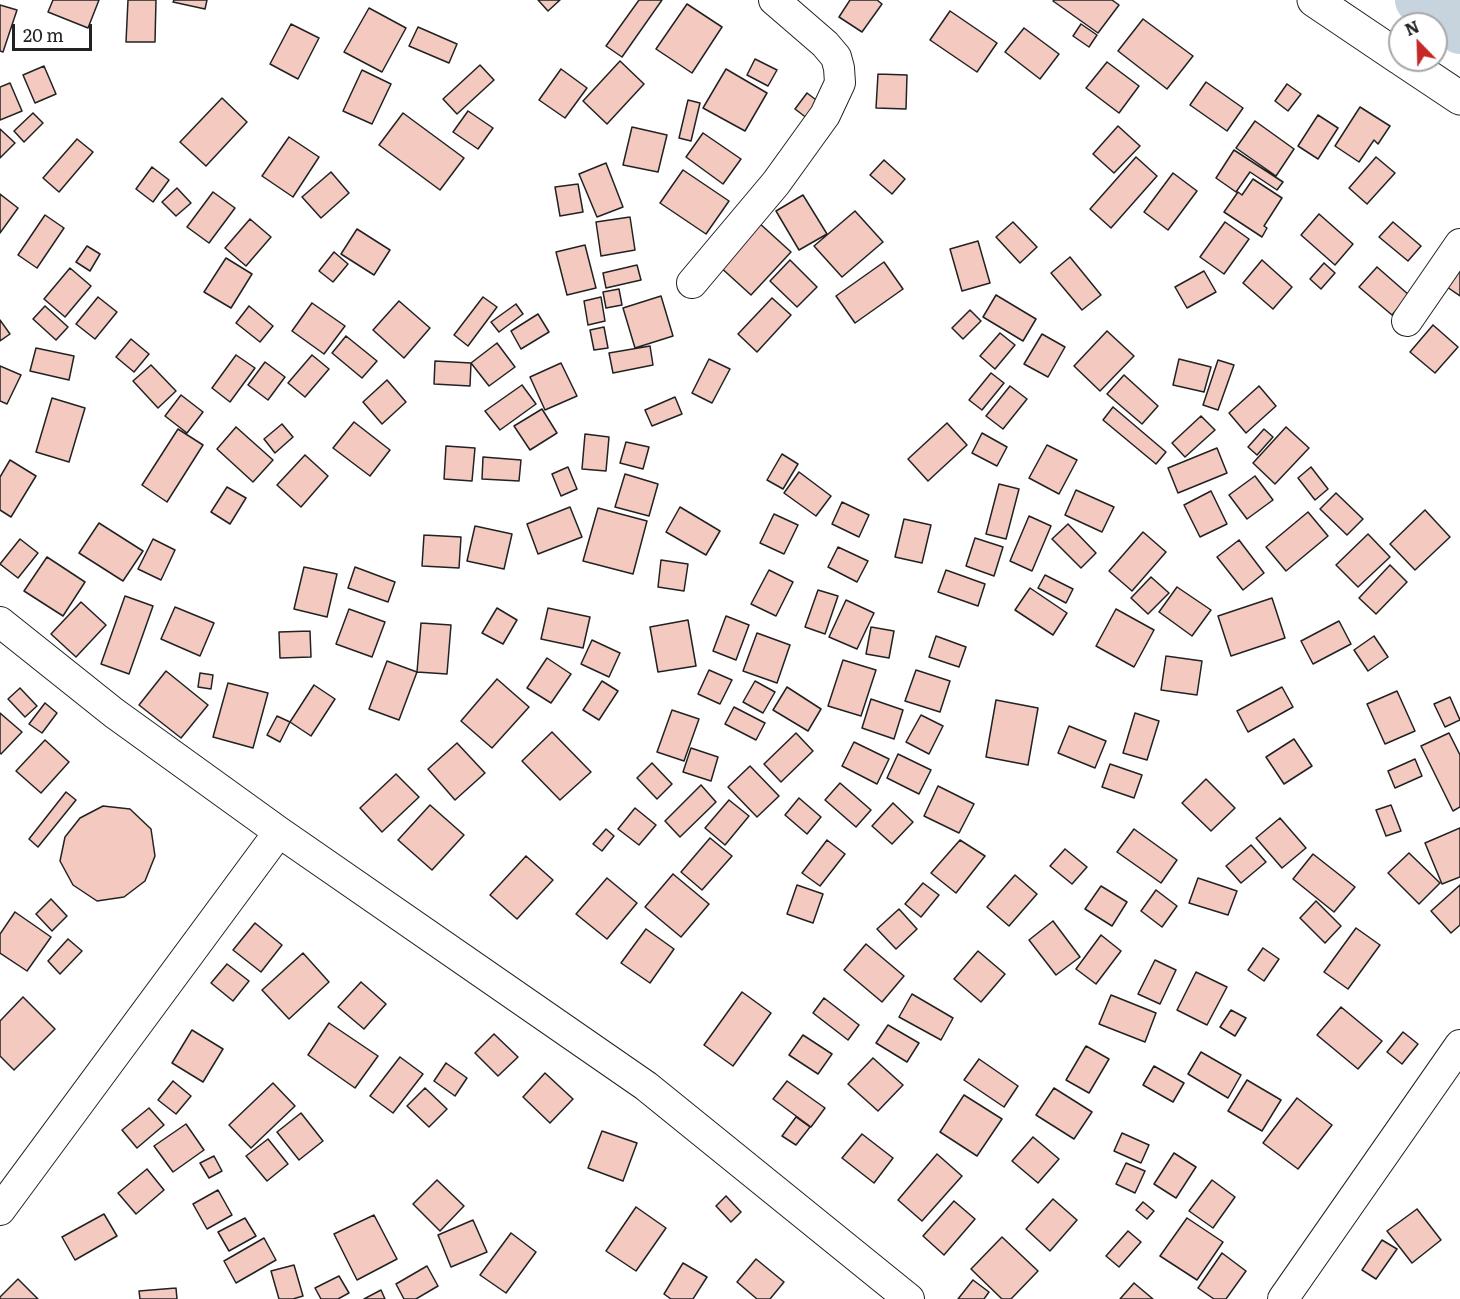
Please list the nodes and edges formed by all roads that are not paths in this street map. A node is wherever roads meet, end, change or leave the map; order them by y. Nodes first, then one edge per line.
1 (774, 0) edge
2 (1314, 0) edge
3 (1388, 50) edge
4 (1421, 72) edge
5 (1460, 98) edge
6 (1460, 244) edge
7 (692, 283) dead end
8 (1407, 321) dead end
9 (0, 622) edge
10 (279, 832) junction
11 (1460, 1046) edge
12 (0, 1210) edge
13 (909, 1299) edge
14 (1283, 1299) edge

1 - 7 street
2 - 3 main road
4 - 5 main road
6 - 8 street
9 - 10 street
10 - 12 street
10 - 13 street
11 - 14 street

